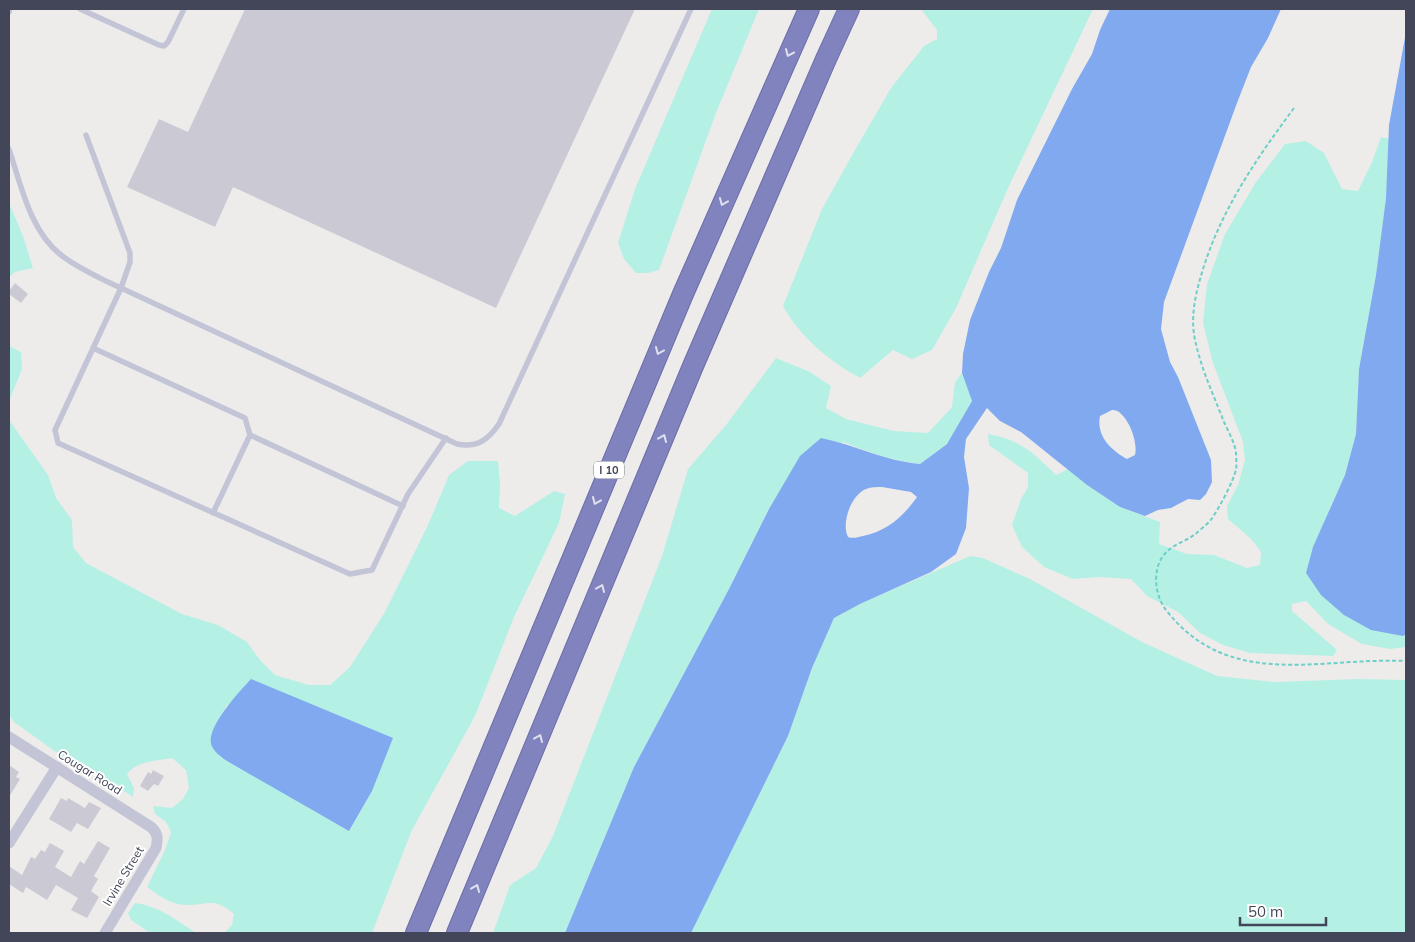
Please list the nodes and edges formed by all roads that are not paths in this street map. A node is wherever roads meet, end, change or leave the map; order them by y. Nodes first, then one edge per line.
1 (10, 9) edge
2 (80, 9) edge
3 (184, 9) edge
4 (692, 9) edge
5 (809, 9) edge
6 (849, 9) edge
7 (92, 11) edge
8 (9, 12) edge
9 (86, 135) dead end
10 (9, 149) edge
11 (121, 288) junction
12 (93, 348) junction
13 (250, 435) junction
14 (446, 438) junction
15 (402, 506) junction
16 (213, 513) junction
17 (9, 737) edge
18 (57, 767) junction
19 (156, 831) joint
20 (9, 843) edge
21 (105, 933) edge
22 (416, 933) edge
23 (457, 933) edge

1 - 8 lane
2 - 7 lane
3 - 7 lane
4 - 14 lane
5 -> 22 highway, I 10
23 -> 6 highway
9 - 11 lane
10 - 11 lane
11 - 12 lane
11 - 14 lane
12 - 13 lane
12 - 16 lane
13 - 15 lane
13 - 16 lane
14 - 15 lane
15 - 16 lane
17 - 18 street, Cougar Road
18 - 19 street, Cougar Road
18 - 20 street
19 - 21 street, Irvine Street

